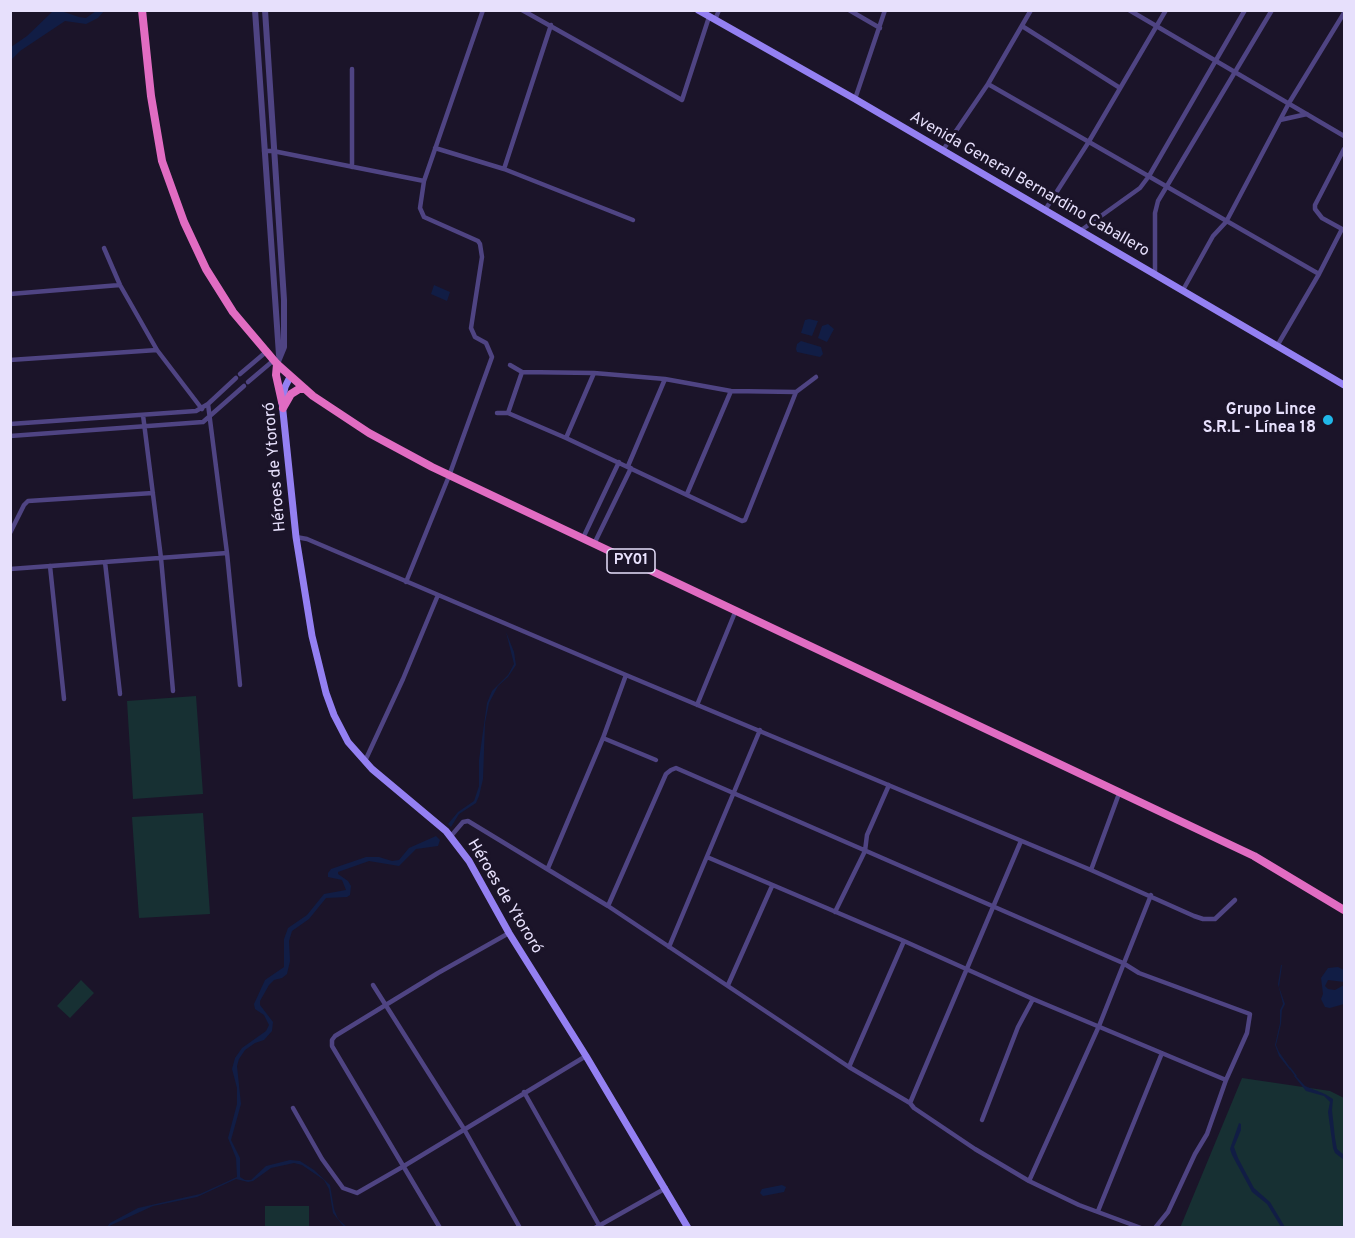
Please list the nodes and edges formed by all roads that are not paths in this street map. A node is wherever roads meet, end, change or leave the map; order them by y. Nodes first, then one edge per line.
1 (142, 10) edge
2 (255, 10) edge
3 (265, 10) edge
4 (483, 10) edge
5 (522, 10) edge
6 (698, 10) edge
7 (719, 10) edge
8 (849, 10) edge
9 (885, 10) edge
10 (1031, 10) edge
11 (1129, 10) edge
12 (1166, 10) edge
13 (1245, 10) edge
14 (1272, 10) edge
15 (1344, 13) edge
16 (712, 18) junction
17 (551, 26) junction
18 (1022, 26) junction
19 (1157, 27) junction
20 (880, 28) junction
21 (1215, 61) junction
22 (352, 69) dead end
23 (1234, 73) junction
24 (988, 84) junction
25 (1120, 88) junction
26 (855, 99) junction
27 (1289, 103) junction
28 (1307, 114) junction
29 (1280, 120) junction
30 (1344, 136) edge
31 (1088, 143) junction
32 (435, 148) junction
33 (1344, 149) edge
34 (943, 150) junction
35 (264, 151) junction
36 (273, 151) junction
37 (352, 167) junction
38 (504, 169) junction
39 (1149, 176) junction
40 (424, 181) junction
41 (1166, 186) junction
42 (1045, 210) junction
43 (633, 220) dead end
44 (1226, 222) junction
45 (1343, 229) edge
46 (1080, 231) junction
47 (104, 248) dead end
48 (1155, 274) junction
49 (1319, 274) junction
50 (120, 285) junction
51 (1183, 290) junction
52 (10, 294) edge
53 (281, 341) junction
54 (1277, 346) junction
55 (157, 350) junction
56 (266, 352) junction
57 (10, 360) edge
58 (277, 360) junction
59 (510, 365) dead end
60 (522, 372) junction
61 (594, 373) junction
62 (290, 377) junction
63 (816, 377) dead end
64 (665, 380) junction
65 (1344, 383) edge
66 (304, 389) junction
67 (730, 391) junction
68 (796, 392) junction
69 (208, 405) junction
70 (282, 405) junction
71 (202, 409) junction
72 (497, 413) dead end
73 (508, 413) junction
74 (143, 415) junction
75 (210, 418) junction
76 (10, 424) edge
77 (145, 428) junction
78 (10, 436) edge
79 (566, 438) junction
80 (619, 462) junction
81 (630, 467) junction
82 (449, 476) junction
83 (153, 493) junction
84 (687, 494) junction
85 (10, 533) edge
86 (296, 537) junction
87 (583, 538) junction
88 (594, 544) junction
89 (227, 553) junction
90 (161, 558) junction
91 (105, 562) junction
92 (50, 566) junction
93 (10, 570) edge
94 (406, 582) junction
95 (438, 595) junction
96 (736, 610) junction
97 (626, 675) junction
98 (240, 686) dead end
99 (173, 691) dead end
100 (120, 694) dead end
101 (64, 699) dead end
102 (697, 705) junction
103 (760, 730) junction
104 (603, 738) junction
105 (656, 760) dead end
106 (365, 761) junction
107 (889, 785) junction
108 (1120, 791) junction
109 (733, 793) junction
110 (448, 833) junction
111 (1021, 841) junction
112 (865, 852) junction
113 (707, 857) junction
114 (548, 868) junction
115 (1091, 870) junction
116 (772, 886) junction
117 (1151, 895) junction
118 (1235, 900) dead end
119 (608, 906) junction
120 (994, 906) junction
121 (1344, 910) edge
122 (835, 912) junction
123 (509, 933) junction
124 (904, 941) junction
125 (669, 947) junction
126 (1123, 963) junction
127 (967, 969) junction
128 (373, 985) dead end
129 (728, 985) junction
130 (1033, 999) junction
131 (387, 1005) junction
132 (1099, 1026) junction
133 (1162, 1053) junction
134 (586, 1056) junction
135 (849, 1067) junction
136 (1226, 1080) junction
137 (524, 1092) junction
138 (910, 1103) junction
139 (293, 1108) dead end
140 (982, 1120) dead end
141 (464, 1130) junction
142 (404, 1166) junction
143 (1029, 1181) junction
144 (666, 1188) junction
145 (1098, 1211) junction
146 (597, 1226) edge
147 (440, 1227) edge
148 (520, 1227) edge
149 (688, 1227) edge
150 (1141, 1227) edge
151 (1155, 1227) edge

1 - 56 highway, PY01
2 - 35 street
3 - 36 street
4 - 32 street
5 - 17 street
6 - 16 main road, Avenida General Bernardino Caballero
7 - 16 street
8 - 20 street
9 - 20 street
10 - 18 street
11 - 19 street
12 - 19 street
13 - 21 street
14 - 23 street
15 - 27 street
16 - 17 street
16 - 26 main road, Avenida General Bernardino Caballero
17 - 38 street
18 - 24 street
18 - 25 street
19 - 21 street
19 - 25 street
20 - 26 street
21 - 23 street
21 - 39 street
22 - 37 street
23 - 27 street
23 - 41 street
24 - 31 street
24 - 34 street
25 - 31 street
26 - 34 main road, Avenida General Bernardino Caballero
27 - 28 street
27 - 29 street
28 - 29 street
28 - 30 street
29 - 44 street
31 - 39 street
31 - 42 street
32 - 38 street
32 - 40 street
33 - 45 street
34 - 42 main road, Avenida General Bernardino Caballero
35 - 36 street
35 - 53 street
36 - 37 street
36 - 53 street
37 - 40 street
38 - 43 street
39 - 41 street
39 - 46 street
40 - 82 street
41 - 44 street
41 - 48 street
42 - 46 main road, Avenida General Bernardino Caballero
44 - 49 street
44 - 51 street
45 - 49 street
46 - 48 main road, Avenida General Bernardino Caballero
47 - 50 street
48 - 51 main road, Avenida General Bernardino Caballero
49 - 54 street
50 - 52 street
50 - 55 street
51 - 54 main road, Avenida General Bernardino Caballero
53 - 58 street
54 - 65 main road, Avenida General Bernardino Caballero
55 - 57 street
55 - 71 street
56 - 58 highway, PY01
56 - 69 street
58 - 62 highway, PY01
58 - 70 highway
58 - 75 street
59 - 60 street
60 - 61 street
60 - 73 street
61 - 64 street
61 - 79 street
62 - 66 highway, PY01
62 - 70 main road, Héroes de Ytororó
63 - 68 street
64 - 67 street
64 - 81 street
66 - 70 highway
66 - 82 highway, PY01
67 - 68 street
67 - 84 street
68 - 84 street
69 - 71 street
69 - 75 street
70 - 86 main road, Héroes de Ytororó
71 - 74 street
72 - 73 street
73 - 79 street
74 - 76 street
74 - 77 street
75 - 77 street
75 - 89 street
77 - 78 street
77 - 83 street
79 - 80 street
80 - 81 street
80 - 87 street
81 - 84 street
81 - 88 street
82 - 87 highway, PY01
82 - 94 street
83 - 85 street
83 - 90 street
86 - 94 street
86 - 106 main road, Héroes de Ytororó
87 - 88 highway, PY01
88 - 96 highway, PY01
89 - 90 street
89 - 98 street
90 - 91 street
90 - 99 street
91 - 92 street
91 - 100 street
92 - 93 street
92 - 101 street
94 - 95 street
95 - 97 street
95 - 106 street
96 - 102 street
96 - 108 highway, PY01
97 - 102 street
97 - 104 street
102 - 103 street
103 - 107 street
103 - 109 street
104 - 105 street
104 - 114 street
106 - 110 main road, Héroes de Ytororó
107 - 111 street
107 - 112 street
108 - 115 street
108 - 121 highway, PY01
109 - 112 street
109 - 113 street
109 - 119 street
110 - 114 street
110 - 123 main road, Héroes de Ytororó
111 - 115 street
111 - 120 street
112 - 120 street
112 - 122 street
113 - 116 street
113 - 125 street
114 - 119 street
115 - 117 street
116 - 122 street
116 - 129 street
117 - 118 street
117 - 126 street
119 - 125 street
120 - 126 street
120 - 127 street
122 - 124 street
123 - 131 street
123 - 134 main road, Héroes de Ytororó
124 - 127 street
124 - 135 street
125 - 129 street
126 - 132 street
126 - 136 street
127 - 130 street
127 - 138 street
128 - 131 street
129 - 135 street
130 - 132 street
130 - 140 street
131 - 141 street
131 - 142 street
132 - 133 street
132 - 143 street
133 - 136 street
133 - 145 street
134 - 137 street
134 - 144 main road, Héroes de Ytororó
135 - 138 street
136 - 151 street
137 - 141 street
137 - 146 street
138 - 143 street
139 - 142 street
141 - 142 street
141 - 148 street
142 - 147 street
143 - 145 street
144 - 146 street
144 - 149 main road, Héroes de Ytororó
145 - 150 street

